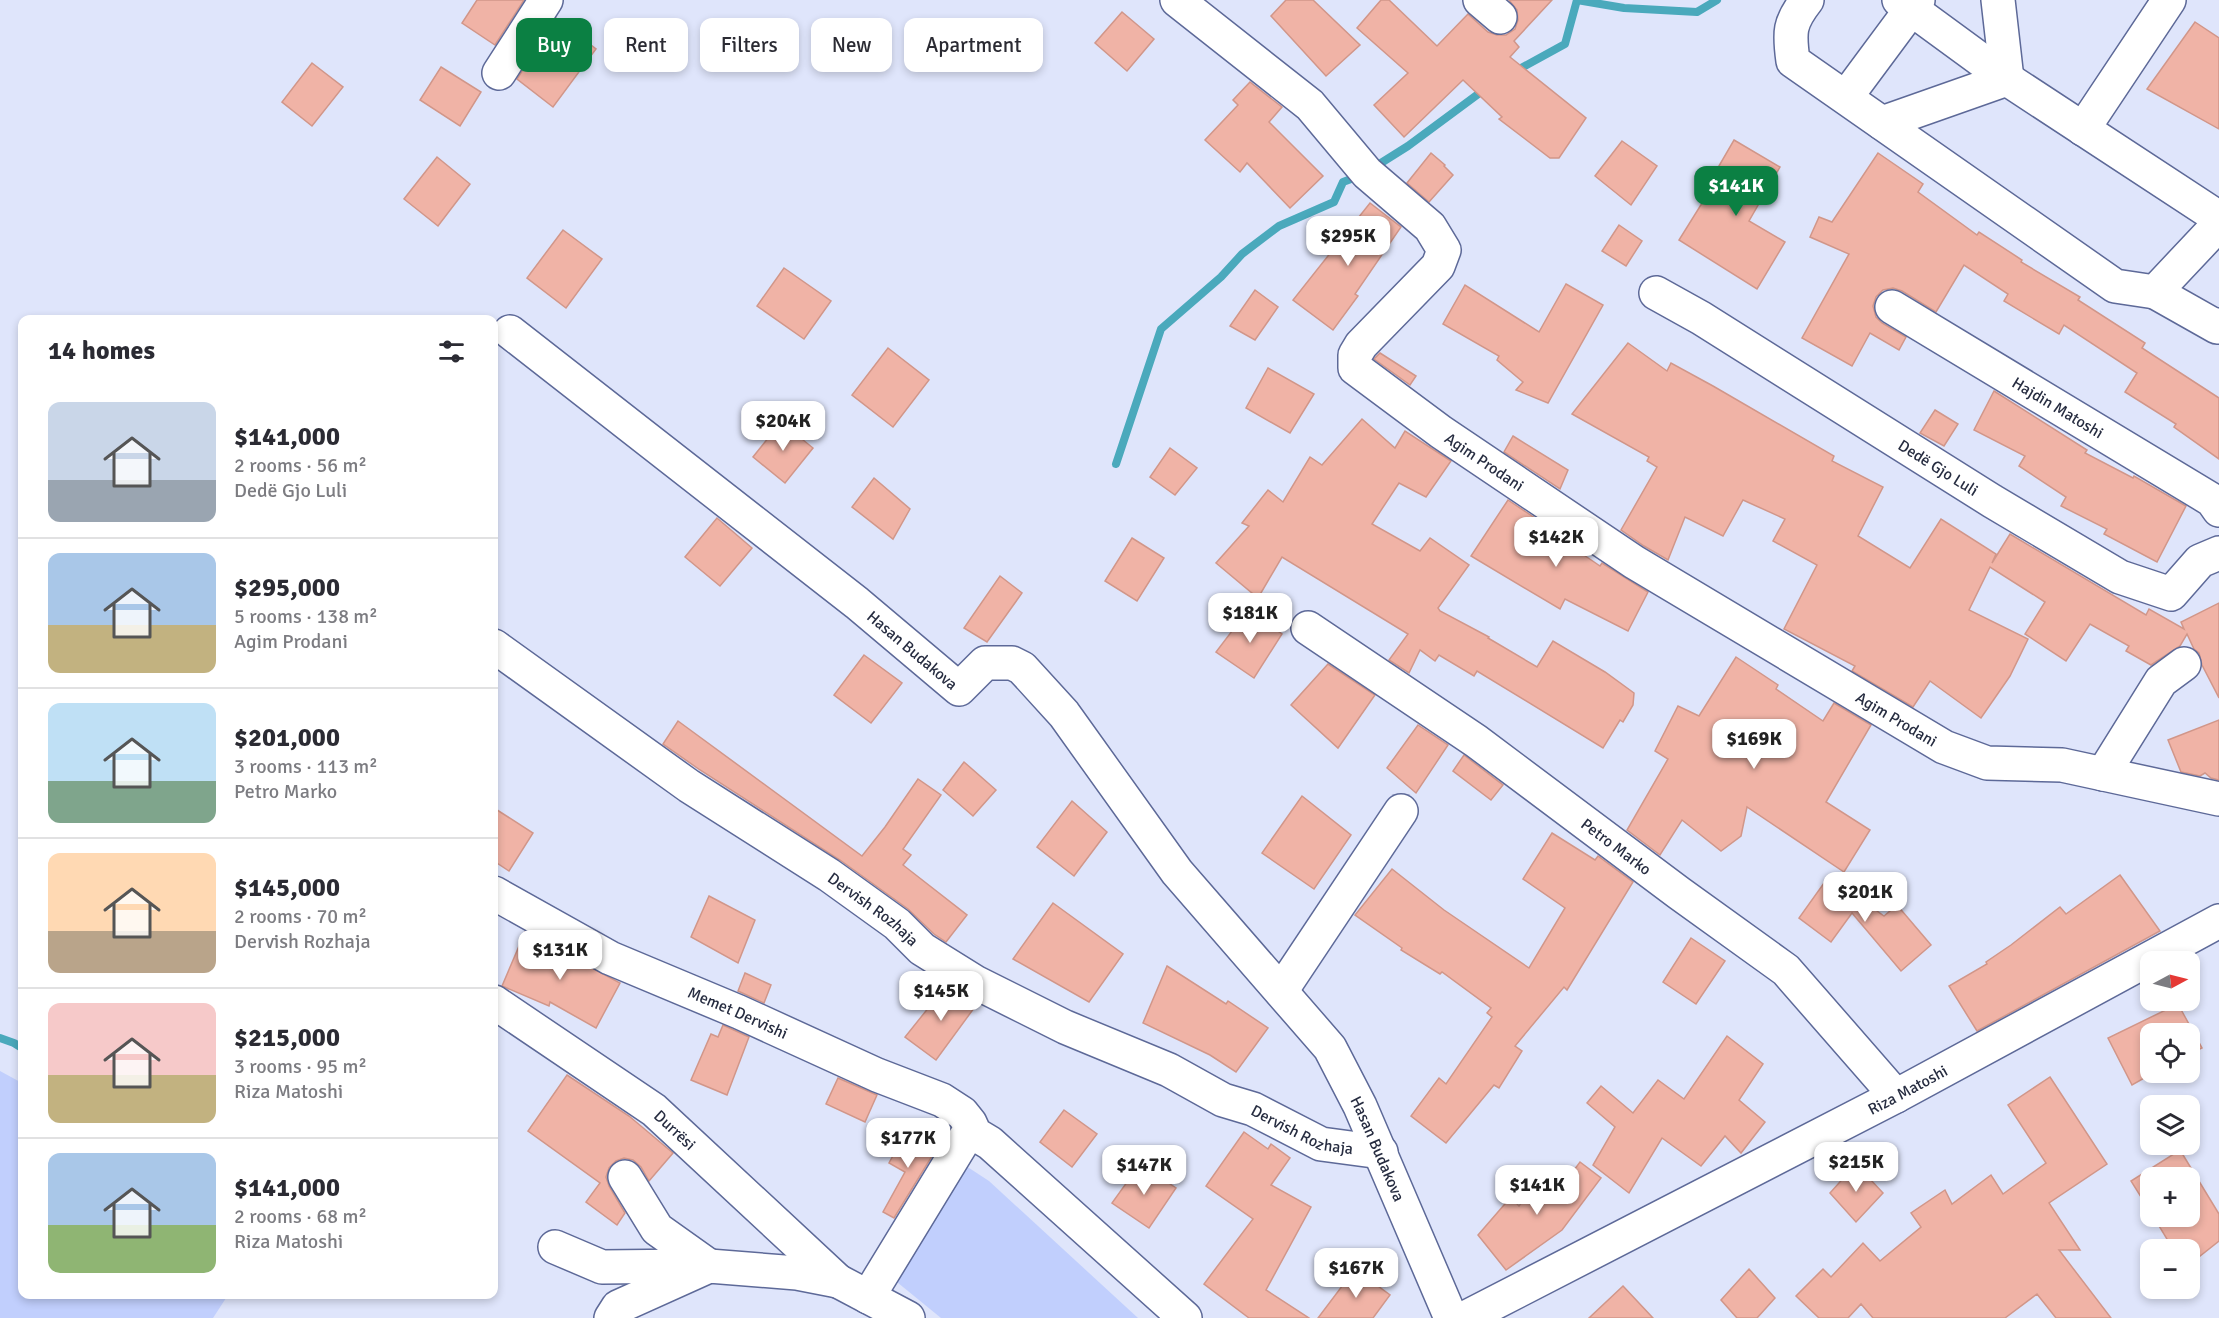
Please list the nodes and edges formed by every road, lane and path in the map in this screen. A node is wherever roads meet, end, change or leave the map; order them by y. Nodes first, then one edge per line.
1 (546, 0) edge
2 (1177, 0) edge
3 (1808, 0) edge
4 (1998, 0) edge
5 (2169, 0) edge
6 (1910, 3) edge
7 (498, 73) dead end
8 (2007, 79) junction
9 (1846, 97) junction
10 (1882, 123) junction
11 (2083, 129) junction
12 (2219, 218) edge
13 (2219, 224) edge
14 (2155, 292) junction
15 (1656, 293) dead end
16 (1892, 307) dead end
17 (2219, 325) edge
18 (510, 332) dead end
19 (2219, 510) edge
20 (2219, 553) edge
21 (1308, 628) dead end
22 (498, 649) edge
23 (2184, 664) dead end
24 (2103, 774) junction
25 (2219, 799) edge
26 (1401, 811) dead end
27 (498, 895) edge
28 (2219, 921) edge
29 (1281, 991) junction
30 (498, 1005) edge
31 (1896, 1096) junction
32 (975, 1134) junction
33 (1381, 1152) junction
34 (625, 1178) dead end
35 (555, 1246) dead end
36 (709, 1266) junction
37 (838, 1281) junction
38 (868, 1297) junction
39 (611, 1318) edge
40 (908, 1318) edge
41 (1185, 1318) edge
42 (1451, 1318) edge
43 (1465, 1318) edge

1 - 7 street
2 - 24 street, Agim Prodani
3 - 9 street
4 - 8 street
5 - 11 street
6 - 8 street
6 - 9 street
8 - 10 street
8 - 11 street
9 - 10 street
10 - 14 street
11 - 12 street
13 - 14 street
14 - 17 street
15 - 20 street, Dedë Gjo Luli
16 - 19 street, Hajdin Matoshi
18 - 29 street, Hasan Budakova
21 - 31 street, Petro Marko
22 - 33 street, Dervish Rozhaja
23 - 24 street
24 - 25 street, Agim Prodani
26 - 29 street
27 - 32 street, Memet Dervishi
28 - 31 street, Riza Matoshi
29 - 33 street, Hasan Budakova
30 - 37 street, Durrësi
31 - 43 street, Riza Matoshi
32 - 38 street
32 - 41 street, Memet Dervishi
33 - 42 street, Hasan Budakova
34 - 36 street
35 - 36 street, Durrësi
36 - 37 street, Durrësi
36 - 39 street, Durrësi
37 - 38 street, Durrësi
38 - 40 street, Durrësi

